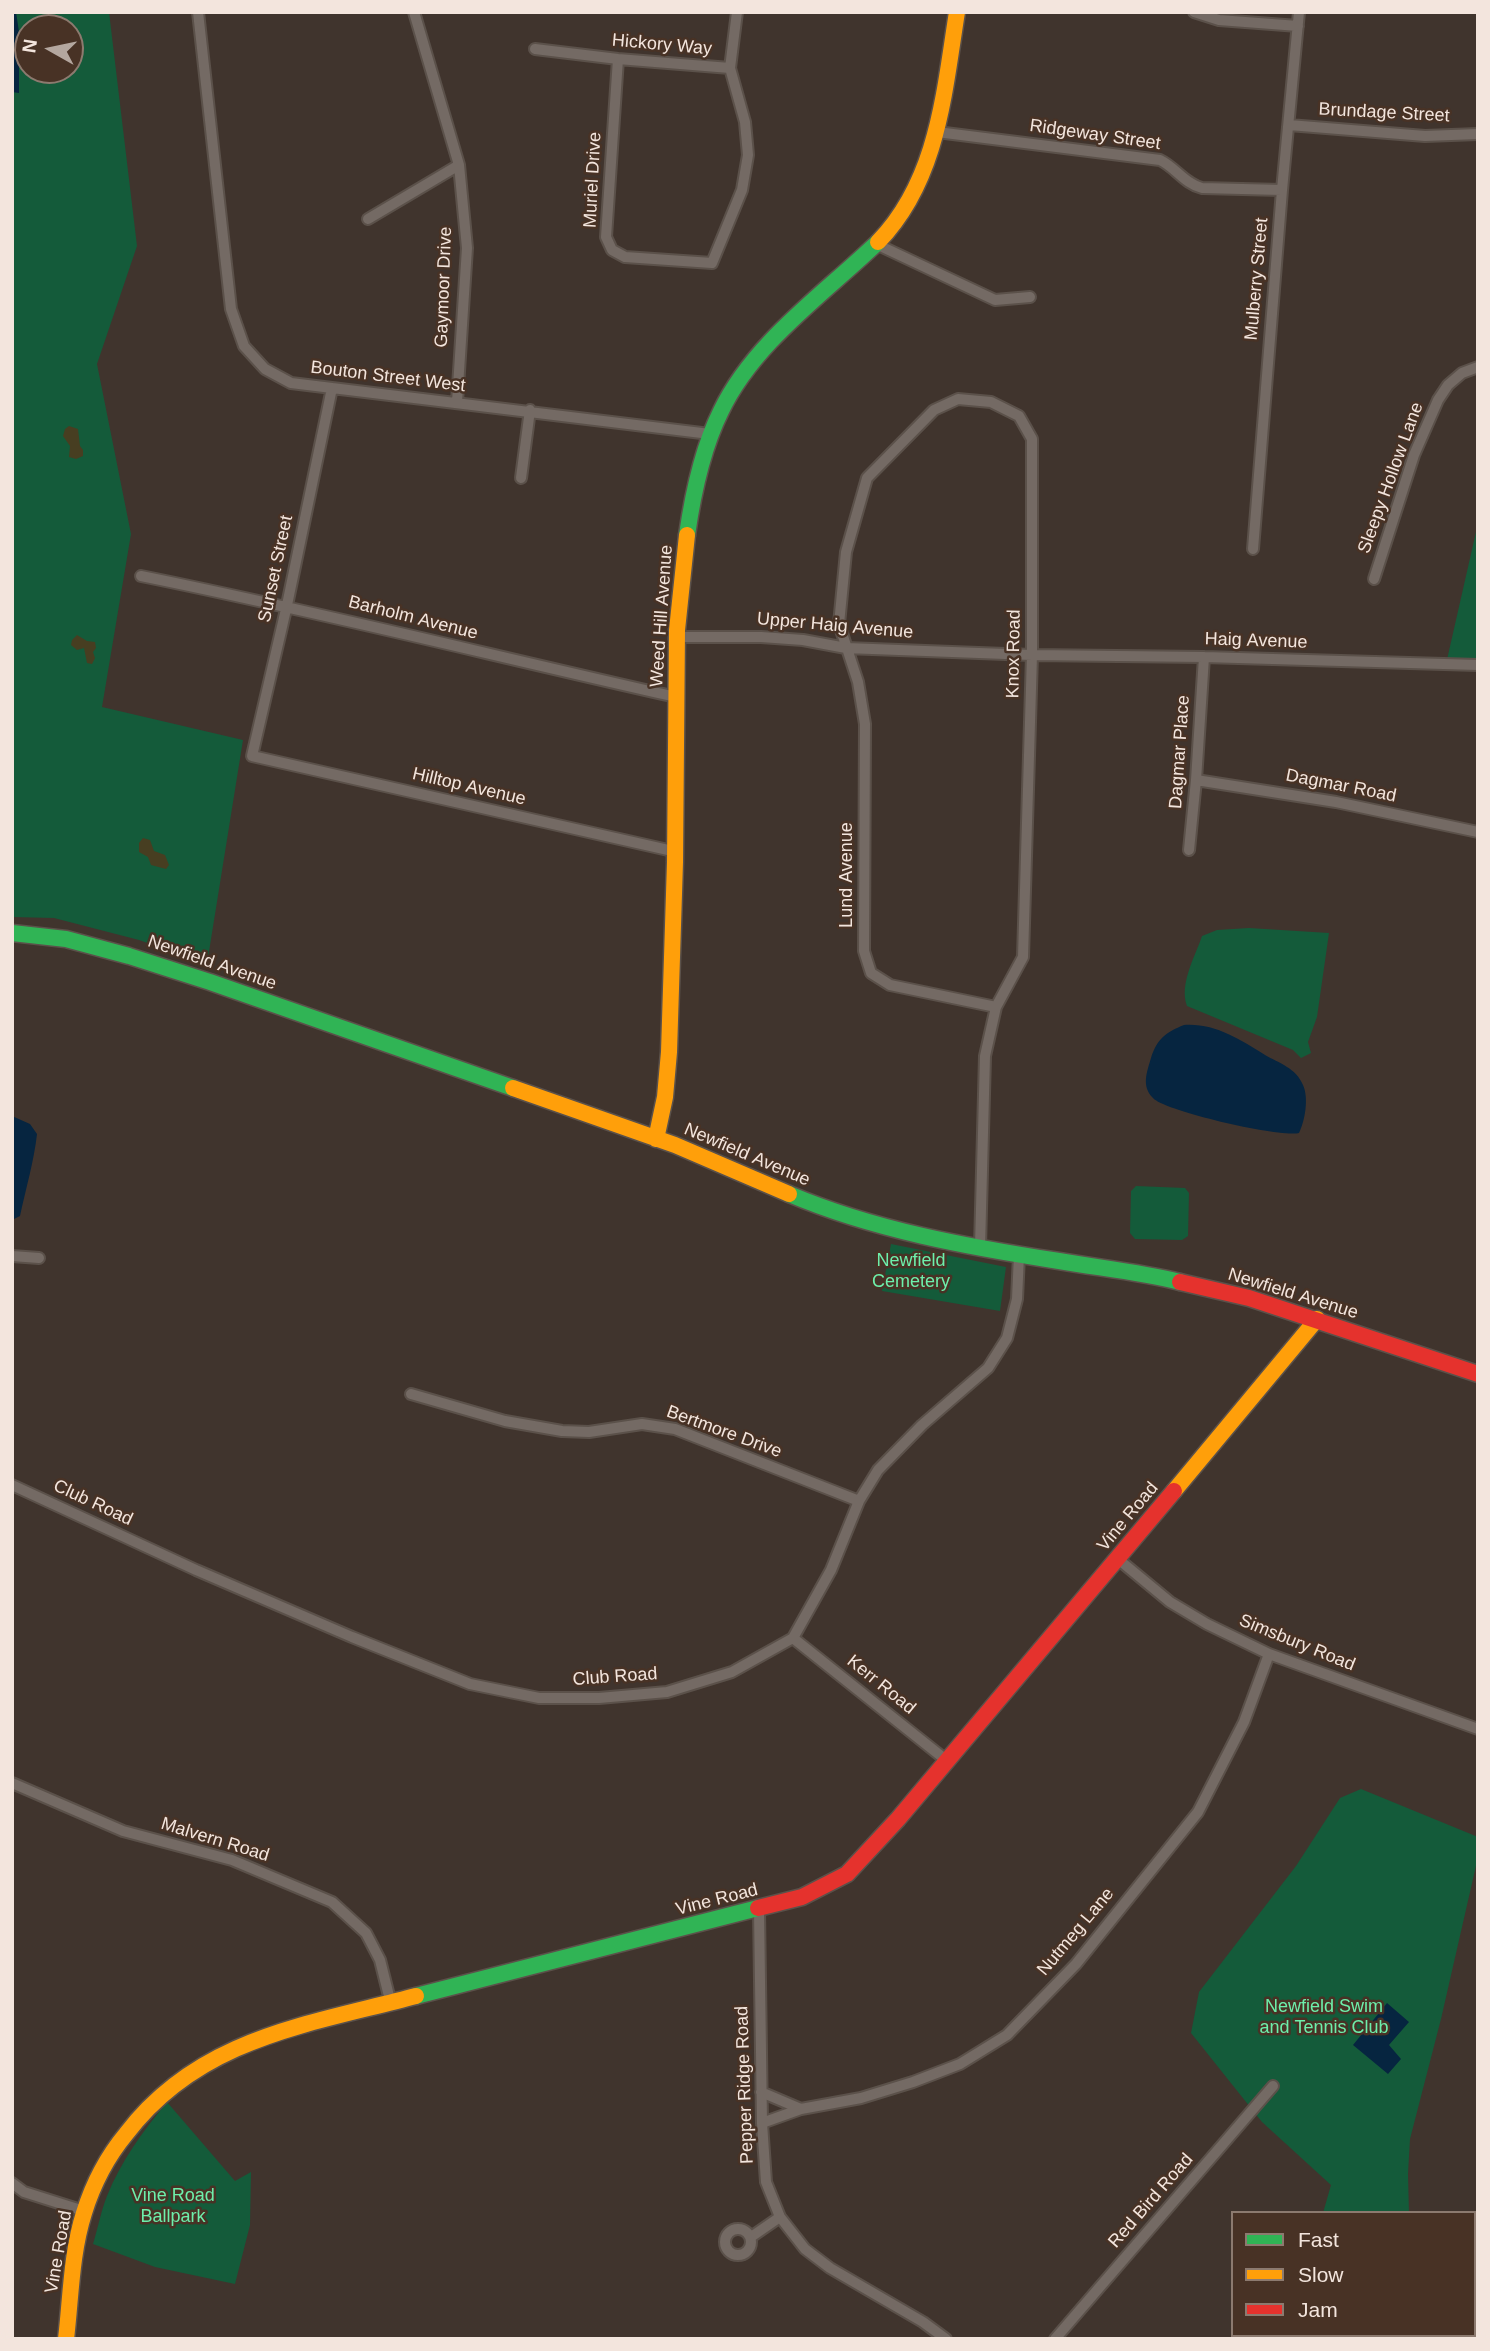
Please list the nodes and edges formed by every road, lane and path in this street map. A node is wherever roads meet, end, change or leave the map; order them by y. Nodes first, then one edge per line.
1 (198, 12) edge
2 (414, 12) edge
3 (737, 12) edge
4 (957, 12) edge
5 (1194, 12) edge
6 (1299, 12) edge
7 (1298, 26) junction
8 (535, 49) dead end
9 (618, 59) junction
10 (730, 68) junction
11 (1289, 125) junction
12 (937, 132) junction
13 (1478, 134) edge
14 (459, 165) junction
15 (1282, 190) junction
16 (368, 219) dead end
17 (876, 244) junction
18 (1030, 297) dead end
19 (1478, 367) edge
20 (331, 388) junction
21 (457, 402) junction
22 (530, 410) junction
23 (710, 434) junction
24 (521, 478) dead end
25 (1253, 549) dead end
26 (141, 576) dead end
27 (1374, 579) dead end
28 (287, 605) junction
29 (678, 637) junction
30 (846, 648) junction
31 (1032, 655) junction
32 (1204, 657) junction
33 (1478, 665) edge
34 (676, 697) junction
35 (252, 756) joint
36 (1196, 780) junction
37 (1478, 832) edge
38 (1189, 850) dead end
39 (677, 852) junction
40 (12, 933) edge
41 (996, 1006) junction
42 (656, 1139) junction
43 (980, 1247) junction
44 (1019, 1255) junction
45 (12, 1256) edge
46 (39, 1258) dead end
47 (1317, 1319) junction
48 (1478, 1374) edge
49 (411, 1394) dead end
50 (12, 1485) edge
51 (859, 1501) junction
52 (1118, 1559) junction
53 (793, 1637) junction
54 (1269, 1654) junction
55 (1478, 1729) edge
56 (946, 1760) junction
57 (12, 1783) edge
58 (759, 1910) junction
59 (391, 2004) junction
60 (1273, 2086) dead end
61 (761, 2092) junction
62 (801, 2109) junction
63 (762, 2123) junction
64 (12, 2183) edge
65 (84, 2211) junction
66 (780, 2217) junction
67 (751, 2237) dead end
68 (66, 2339) edge
69 (946, 2339) edge
70 (1055, 2339) edge

1 - 20 street, Bouton Street West
2 - 14 street, Gaymoor Drive
3 - 10 street, Hickory Way
4 - 12 main road, Weed Hill Avenue
5 - 7 street
6 - 7 street, Mulberry Street
7 - 11 street, Mulberry Street
8 - 9 street, Hickory Way
9 - 10 street, Hickory Way
9 - 10 street, Muriel Drive
11 - 13 street, Brundage Street
11 - 15 street, Mulberry Street
12 - 15 street, Ridgeway Street
12 - 17 main road, Weed Hill Avenue
14 - 16 street
14 - 21 street, Gaymoor Drive
15 - 25 street, Mulberry Street
17 - 18 street
17 - 23 main road, Weed Hill Avenue
19 - 27 street, Sleepy Hollow Lane
20 - 21 street, Bouton Street West
20 - 28 street, Sunset Street
21 - 22 street, Bouton Street West
22 - 23 street, Bouton Street West
22 - 24 street
23 - 29 main road, Weed Hill Avenue
26 - 28 street, Barholm Avenue
28 - 34 street, Barholm Avenue
28 - 35 street, Sunset Street
29 - 30 street, Upper Haig Avenue
29 - 34 main road, Weed Hill Avenue
30 - 31 street, Upper Haig Avenue
30 - 31 street, Knox Road
30 - 41 street, Lund Avenue
31 - 32 street, Haig Avenue
31 - 41 street, Knox Road
32 - 33 street, Haig Avenue
32 - 36 street, Dagmar Place
34 - 39 main road, Weed Hill Avenue
35 - 39 street, Hilltop Avenue
36 - 37 street, Dagmar Road
36 - 38 street, Dagmar Place
39 - 42 main road, Weed Hill Avenue
40 - 42 main road, Newfield Avenue
41 - 43 street, Knox Road
42 - 43 main road, Newfield Avenue
43 - 44 main road, Newfield Avenue
44 - 47 main road, Newfield Avenue
44 - 51 street
45 - 46 street
47 - 48 main road, Newfield Avenue
47 - 52 main road, Vine Road
49 - 51 street, Bertmore Drive
50 - 53 street, Club Road
51 - 53 street
52 - 54 street, Simsbury Road
52 - 56 main road, Vine Road
53 - 56 street, Kerr Road
54 - 55 street, Simsbury Road
54 - 62 street, Nutmeg Lane
56 - 58 main road, Vine Road
57 - 59 street, Malvern Road
58 - 59 main road, Vine Road
58 - 61 street, Pepper Ridge Road
59 - 65 main road, Vine Road
60 - 70 street, Red Bird Road
61 - 62 street
61 - 63 street, Pepper Ridge Road
62 - 63 street, Nutmeg Lane
63 - 66 street, Pepper Ridge Road
64 - 65 street
65 - 68 main road, Vine Road
66 - 67 street
66 - 69 street, Pepper Ridge Road

